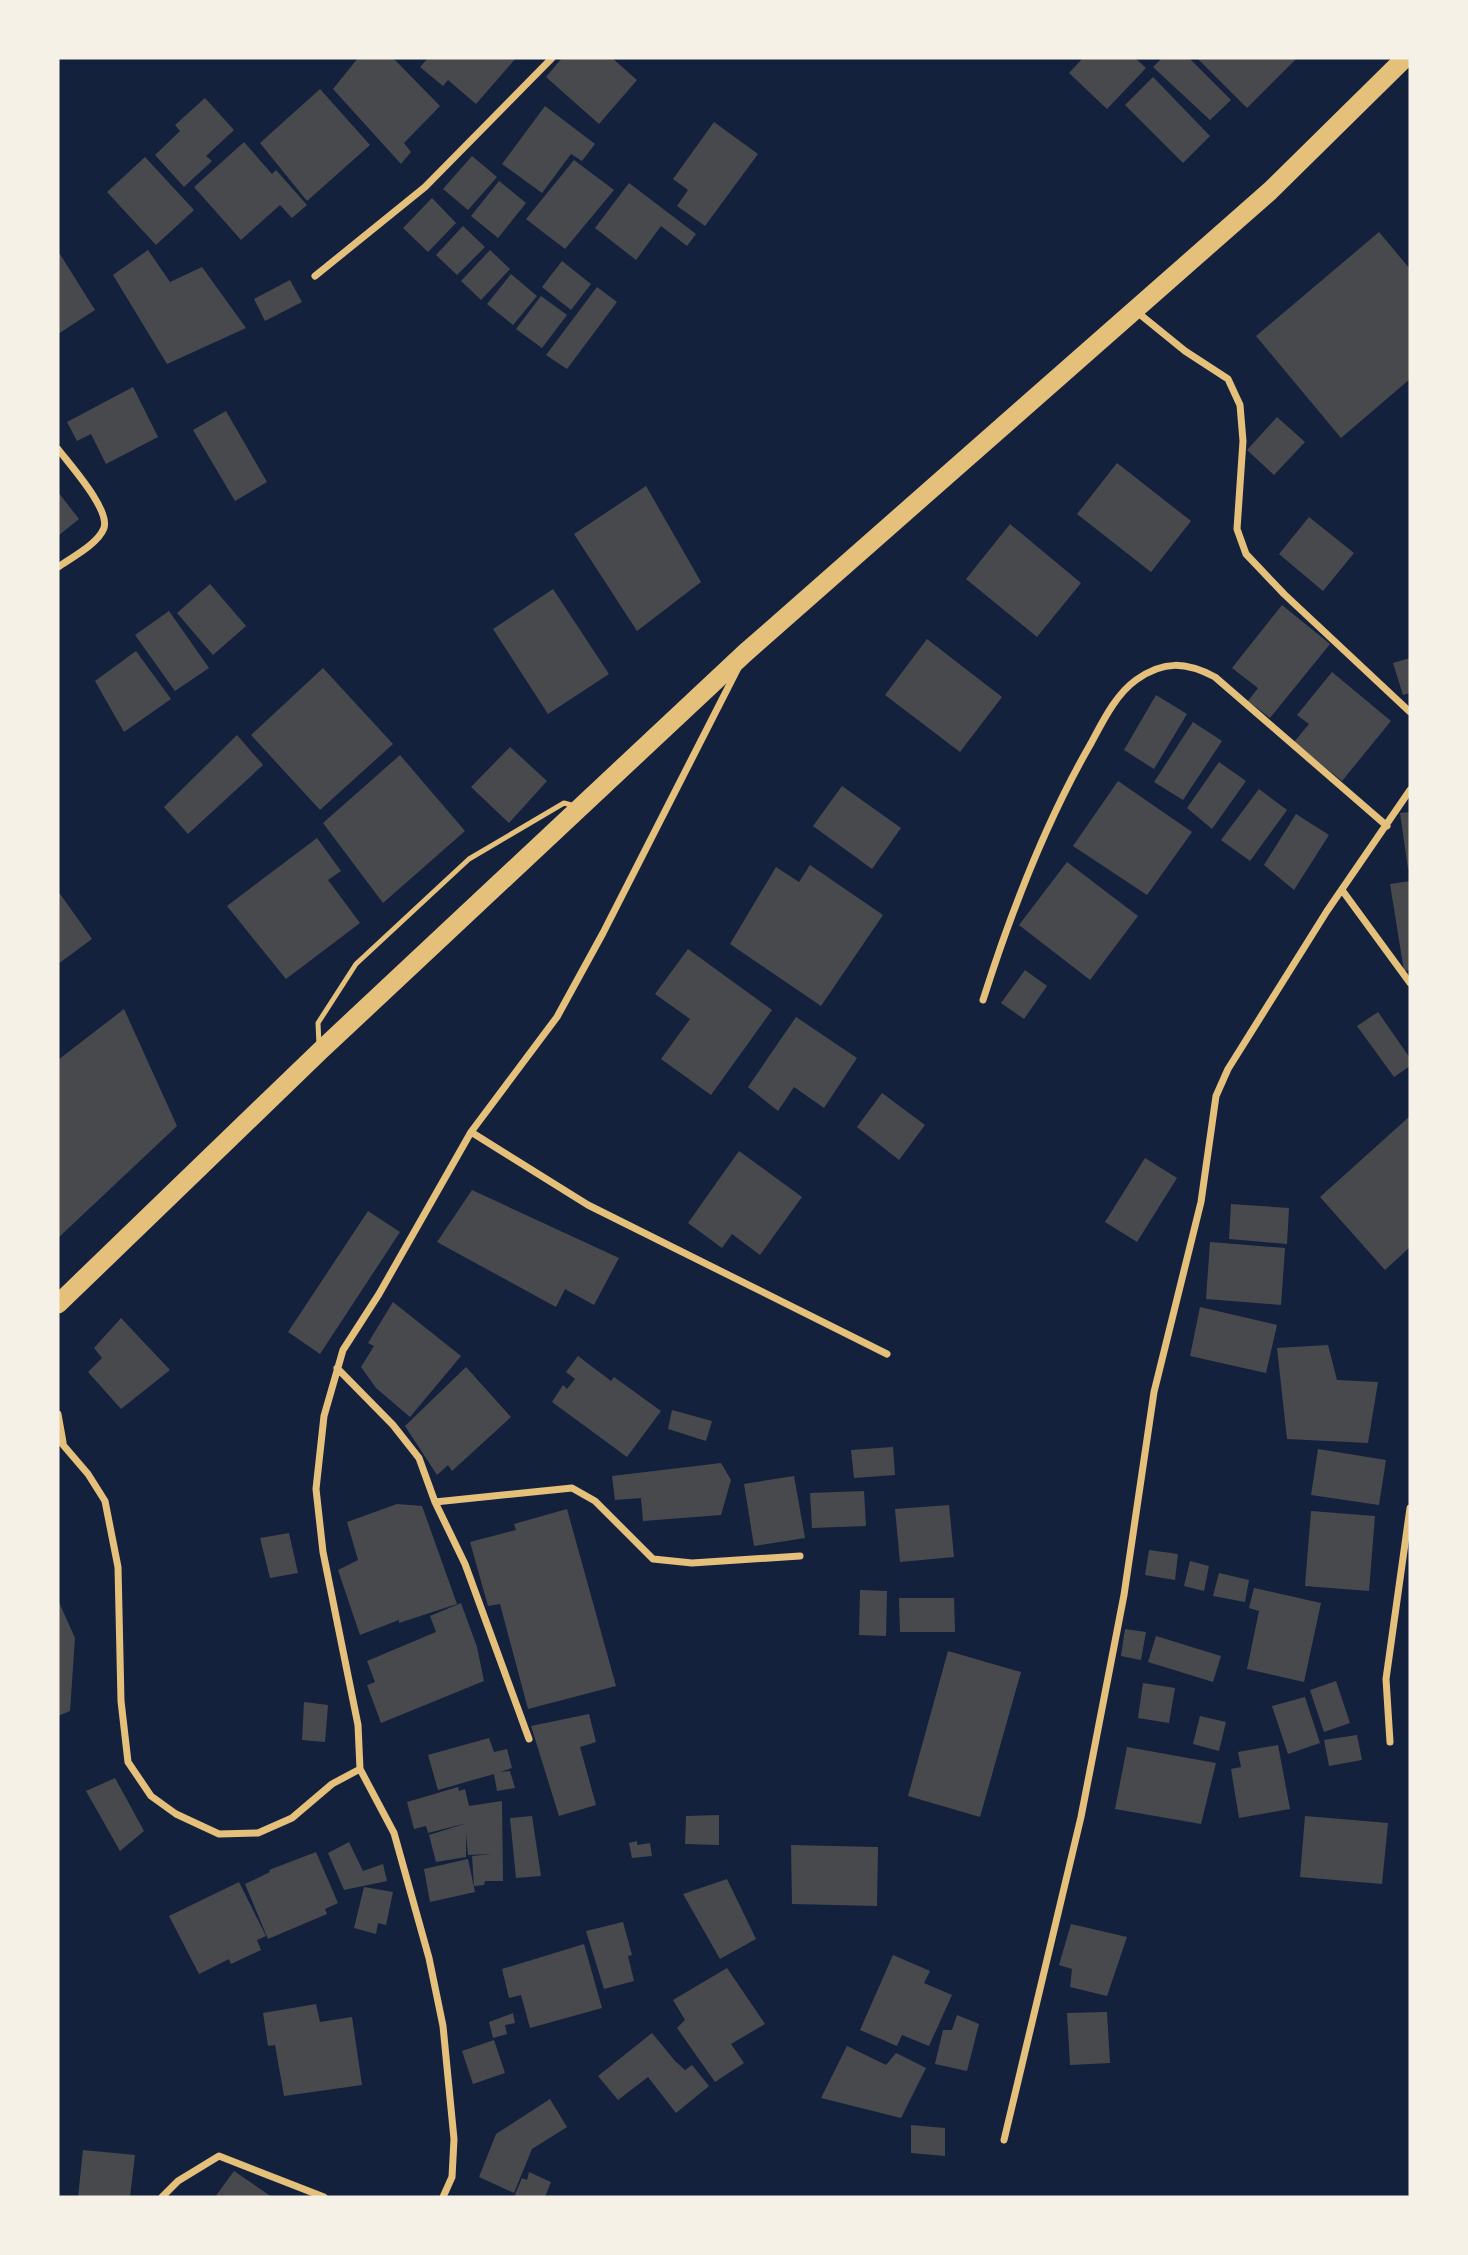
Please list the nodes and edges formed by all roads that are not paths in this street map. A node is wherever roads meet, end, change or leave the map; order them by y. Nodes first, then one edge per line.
1 (552, 58) edge
2 (1405, 58) edge
3 (315, 276) dead end
4 (1135, 310) junction
5 (58, 449) edge
6 (58, 567) edge
7 (745, 653) junction
8 (1410, 712) edge
9 (1410, 790) edge
10 (582, 807) junction
11 (1387, 826) junction
12 (1342, 890) junction
13 (1410, 983) edge
14 (983, 1000) dead end
15 (320, 1051) junction
16 (471, 1132) junction
17 (58, 1304) edge
18 (887, 1354) dead end
19 (337, 1368) junction
20 (58, 1414) edge
21 (60, 1440) edge
22 (435, 1502) junction
23 (1410, 1508) edge
24 (800, 1556) dead end
25 (1407, 1561) edge
26 (530, 1739) dead end
27 (1390, 1742) dead end
28 (360, 1769) junction
29 (1004, 2140) dead end
30 (162, 2197) edge
31 (324, 2197) edge
32 (443, 2197) edge

1 - 3 street
2 - 4 highway
4 - 7 highway
4 - 8 street
5 - 6 street
7 - 10 highway
7 - 16 street
9 - 11 street
10 - 15 highway
10 - 15 lane
11 - 12 street
11 - 14 street
12 - 13 street
12 - 29 street
15 - 17 highway
16 - 18 street
16 - 19 street
19 - 22 street
19 - 28 street
20 - 21 street
21 - 28 street
22 - 24 street
22 - 26 street
23 - 25 street
25 - 27 street
28 - 32 street
30 - 31 street

